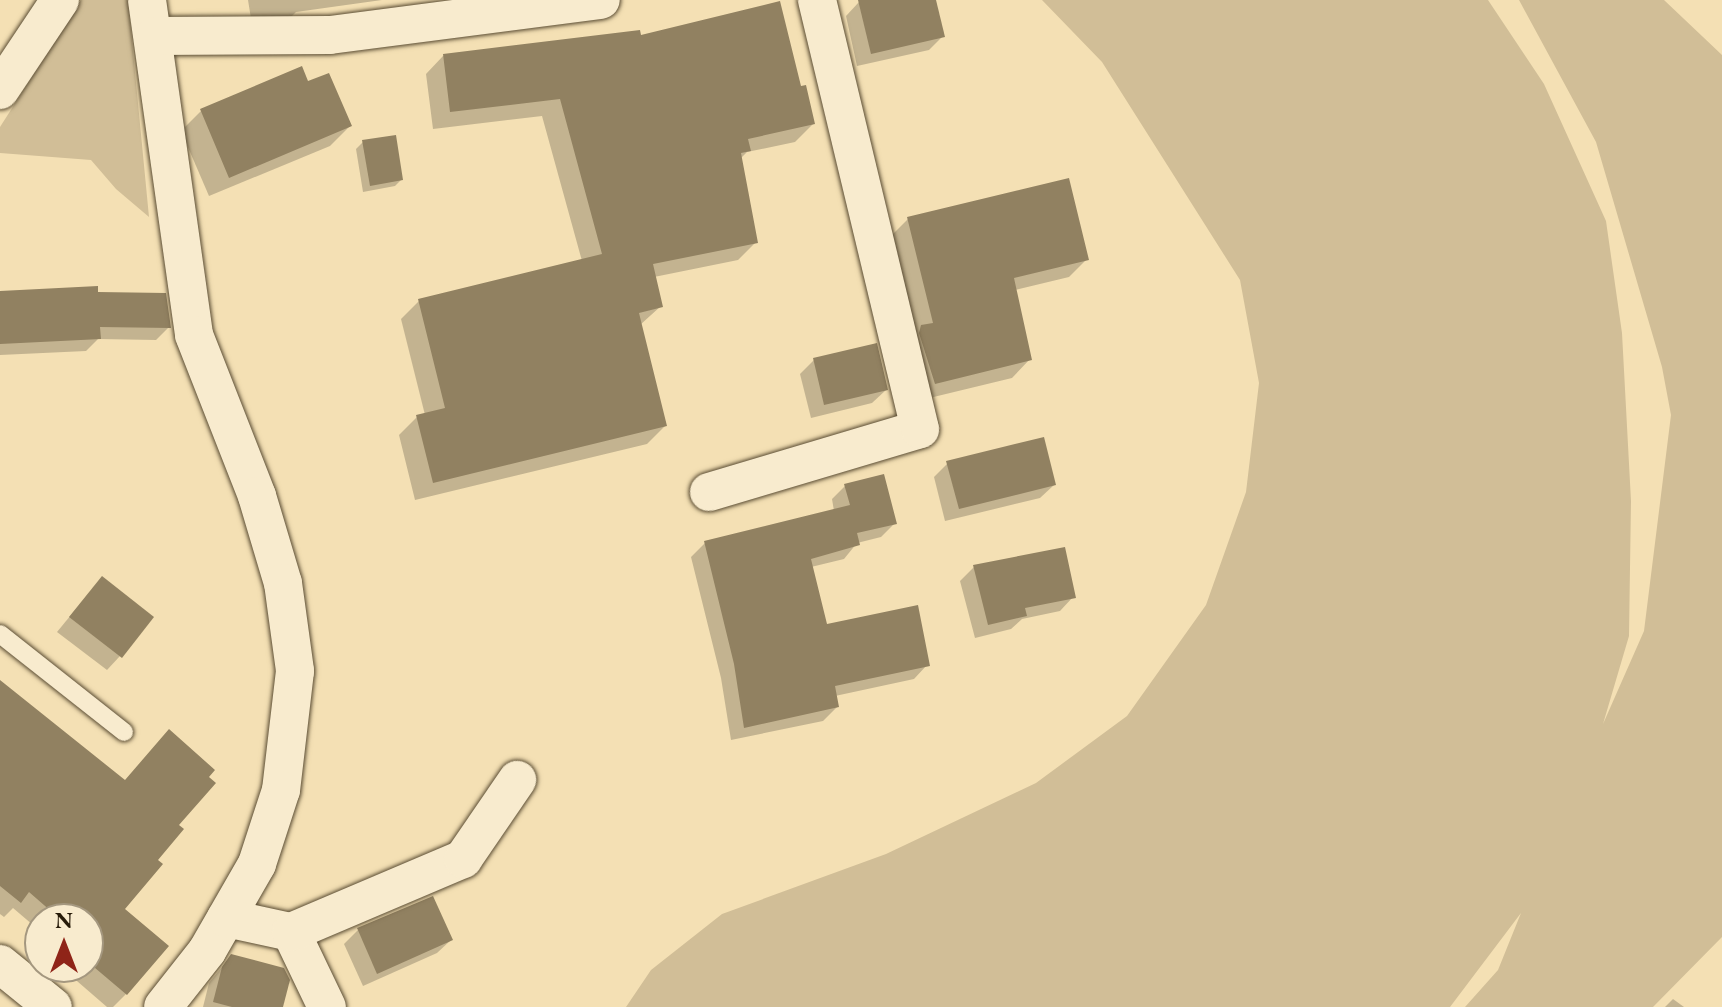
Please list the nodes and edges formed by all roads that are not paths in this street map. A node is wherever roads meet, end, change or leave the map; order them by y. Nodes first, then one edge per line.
1 (60, 0) edge
2 (601, 0) edge
3 (817, 0) edge
4 (151, 18) edge
5 (0, 90) edge
6 (709, 492) dead end
7 (0, 634) edge
8 (124, 732) dead end
9 (517, 780) dead end
10 (226, 918) junction
11 (291, 932) junction
12 (0, 964) edge
13 (53, 1007) edge
14 (163, 1007) edge
15 (327, 1007) edge

1 - 5 street
2 - 4 street
3 - 6 street
4 - 10 street
7 - 8 lane
9 - 11 street
10 - 11 street
10 - 14 street
11 - 15 street
12 - 13 street

